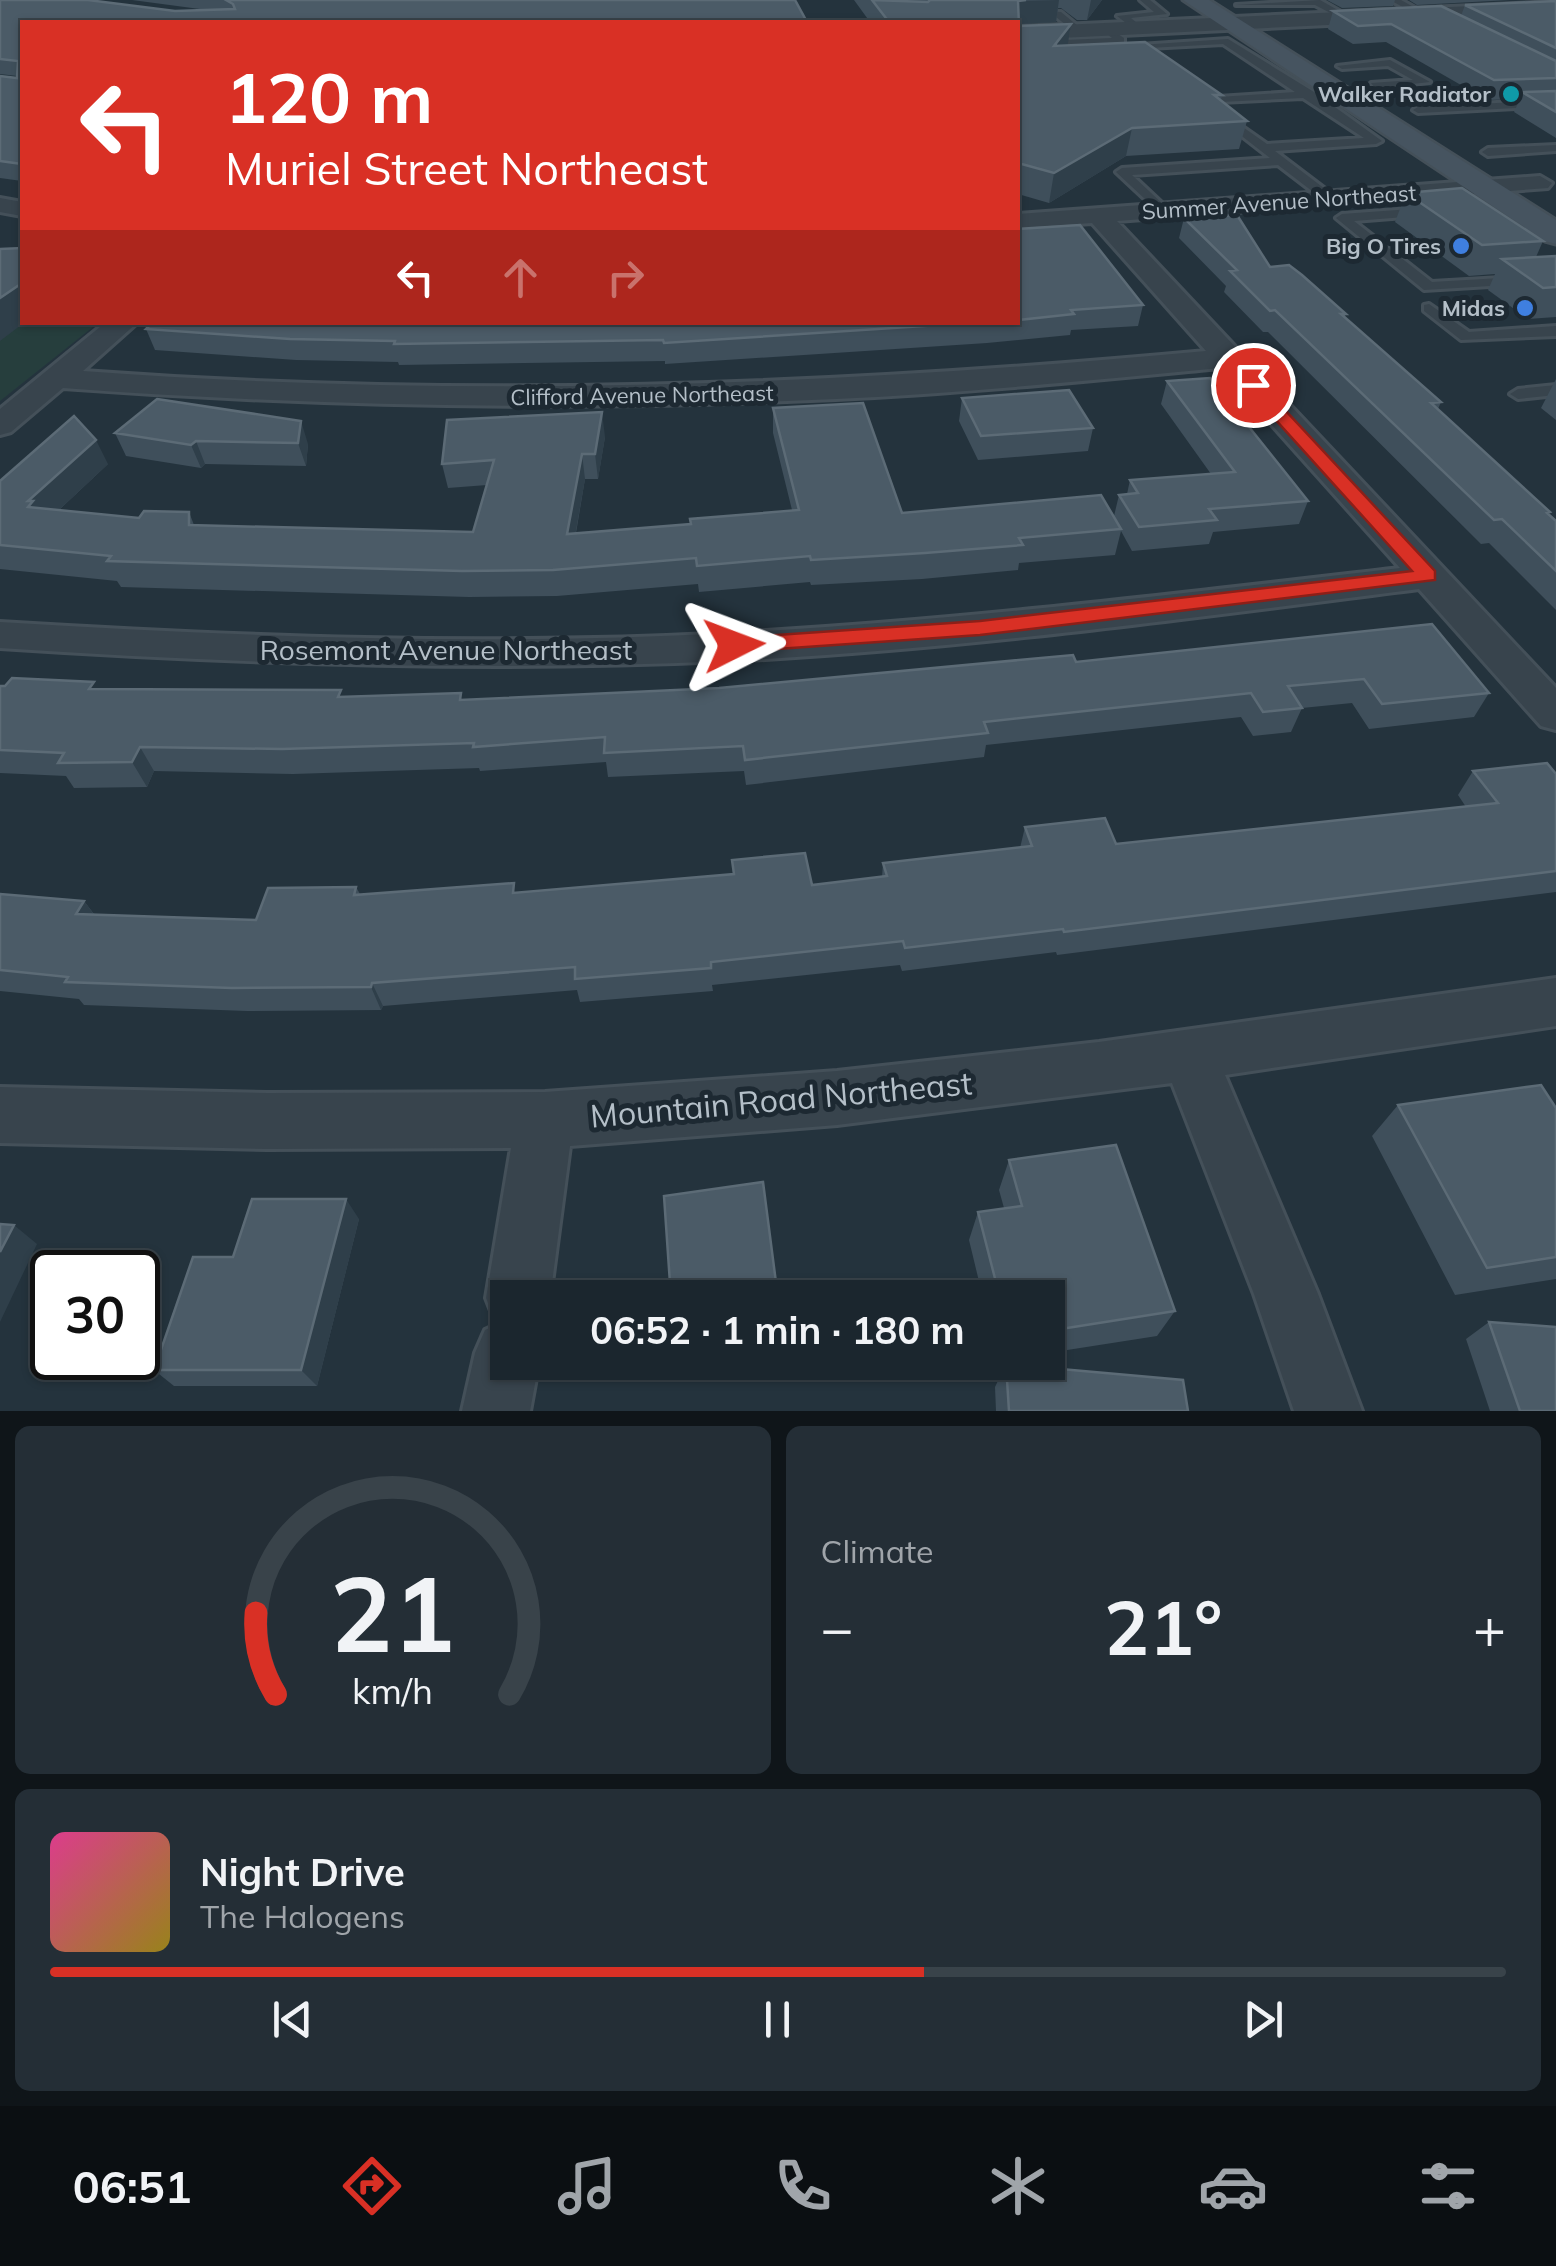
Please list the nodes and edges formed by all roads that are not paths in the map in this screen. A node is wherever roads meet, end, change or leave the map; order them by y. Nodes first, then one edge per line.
1 (1144, 0) edge
2 (1194, 0) edge
3 (1394, 0) edge
4 (1539, 6) edge
5 (1229, 7) edge
6 (1044, 8) edge
7 (1426, 14) junction
8 (1345, 17) junction
9 (1266, 21) junction
10 (1459, 28) edge
11 (1079, 31) junction
12 (1020, 34) edge
13 (1124, 40) junction
14 (1020, 45) edge
15 (1340, 79) junction
16 (1375, 85) junction
17 (1191, 91) edge
18 (1306, 94) junction
19 (1204, 101) junction
20 (1556, 103) edge
21 (1418, 110) junction
22 (1266, 148) junction
23 (1556, 148) edge
24 (1488, 152) junction
25 (1282, 161) junction
26 (1484, 186) junction
27 (1551, 186) edge
28 (1329, 198) junction
29 (1161, 210) junction
30 (1442, 210) edge
31 (1098, 215) junction
32 (1533, 219) edge
33 (1020, 221) edge
34 (1540, 279) edge
35 (1429, 308) dead end
36 (120, 325) edge
37 (1556, 330) edge
38 (1228, 358) junction
39 (55, 378) junction
40 (1556, 390) edge
41 (1518, 394) dead end
42 (0, 425) edge
43 (1428, 576) junction
44 (0, 635) edge
45 (1556, 715) edge
46 (1556, 1002) edge
47 (1190, 1056) junction
48 (0, 1114) edge
49 (545, 1120) junction
50 (521, 1280) edge
51 (502, 1380) edge
52 (496, 1411) edge
53 (1328, 1411) edge

1 - 13 lane
2 - 5 main road
3 - 7 lane
4 - 7 street
5 - 8 lane
5 - 9 main road
5 - 13 street
5 - 15 main road
6 - 11 lane
7 - 8 street
7 - 10 lane
8 - 9 street
9 - 15 main road
11 - 12 street
11 - 13 street
13 - 14 lane
13 - 18 lane
15 - 16 main road
15 - 16 lane
15 - 18 lane
15 - 26 main road
16 - 21 main road
17 - 19 lane
18 - 19 lane
18 - 22 lane
19 - 22 lane
20 - 21 lane
21 - 24 main road
22 - 25 lane
23 - 24 lane
24 - 27 main road
25 - 28 lane
25 - 29 lane
26 - 27 street, Summer Avenue Northeast
26 - 28 street, Summer Avenue Northeast
26 - 32 main road
28 - 29 street, Summer Avenue Northeast
29 - 31 street, Summer Avenue Northeast
30 - 34 lane
31 - 33 street, Summer Avenue Northeast
31 - 38 street
35 - 37 lane
36 - 39 street
38 - 39 street, Clifford Avenue Northeast
38 - 43 street
39 - 42 street
40 - 41 lane
43 - 44 street, Rosemont Avenue Northeast
43 - 45 street
46 - 47 street, Mountain Road Northeast
47 - 49 street, Mountain Road Northeast
47 - 53 street
48 - 49 street, Mountain Road Northeast
49 - 50 street
51 - 52 street

